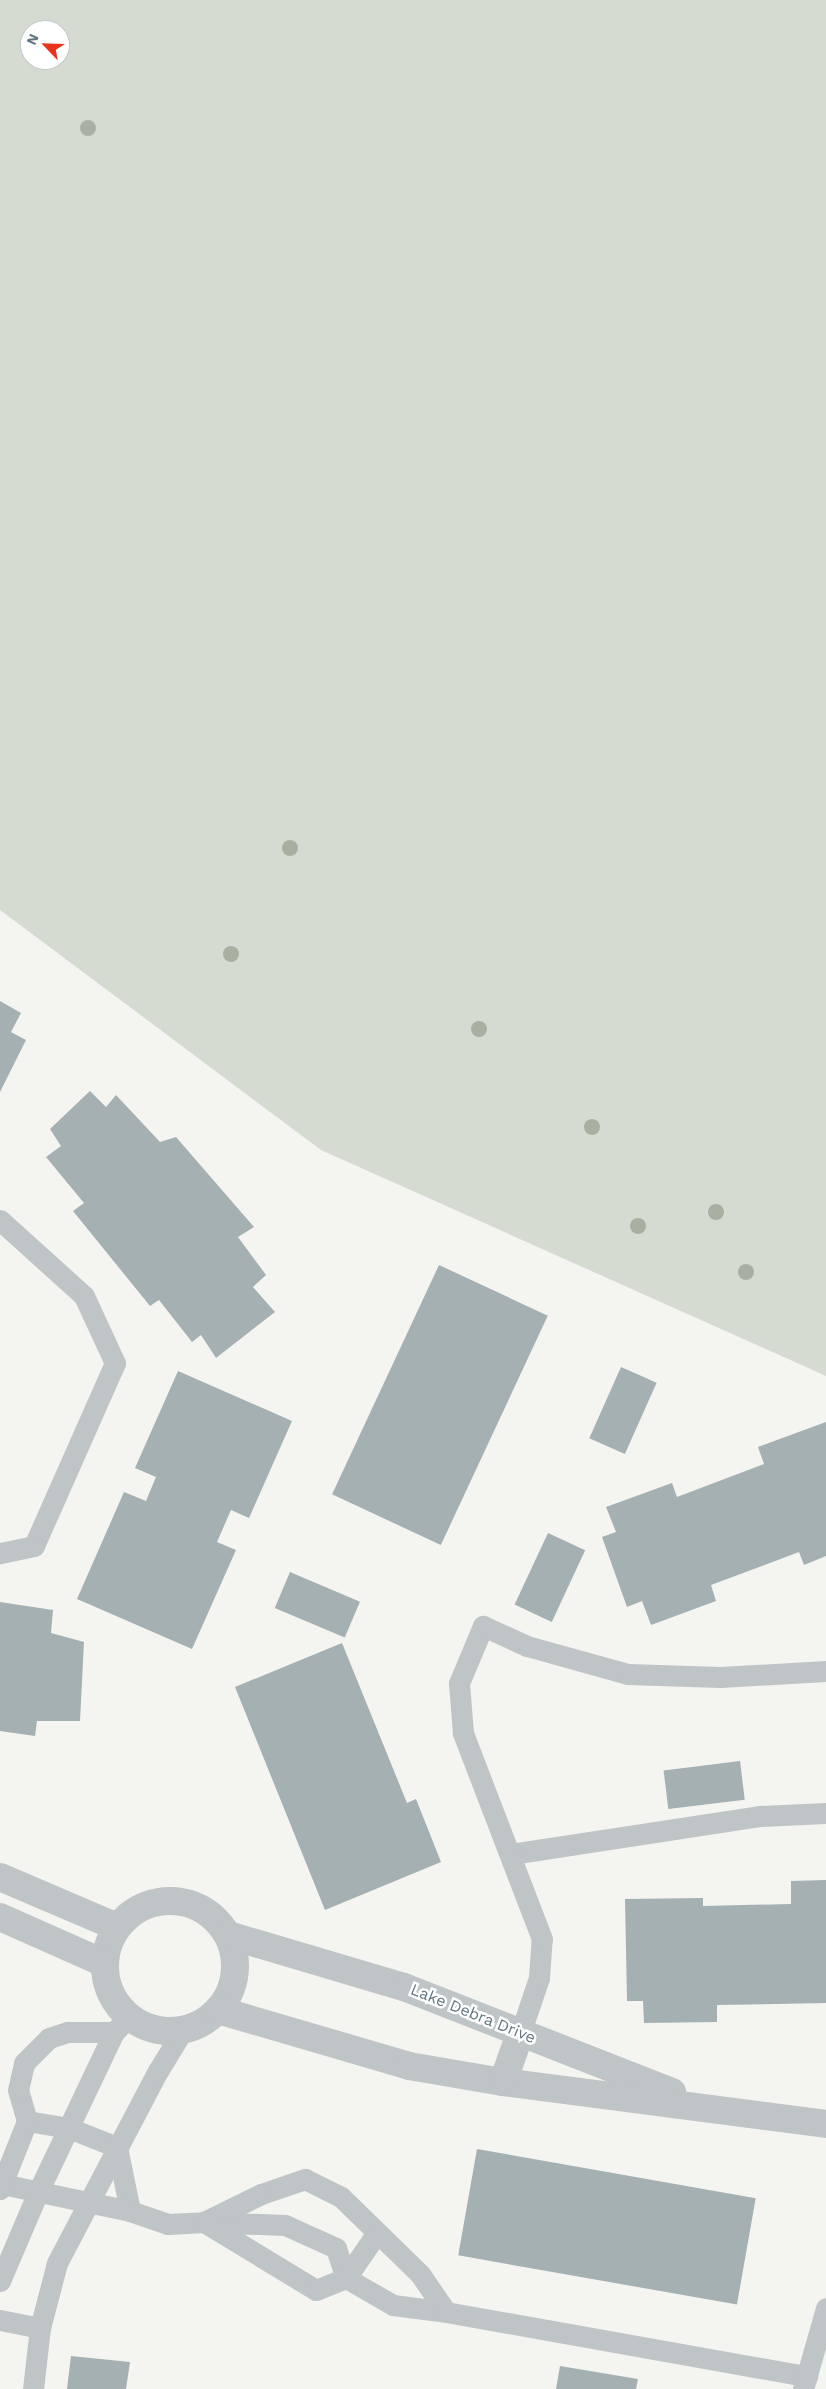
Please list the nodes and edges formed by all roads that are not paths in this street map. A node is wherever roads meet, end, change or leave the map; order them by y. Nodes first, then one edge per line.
1 (0, 1220) edge
2 (0, 1553) edge
3 (826, 1671) edge
4 (826, 1813) edge
5 (511, 1854) junction
6 (0, 1877) edge
7 (0, 1917) edge
8 (117, 1927) junction
9 (228, 1934) junction
10 (104, 1963) junction
11 (218, 2010) junction
12 (121, 2024) junction
13 (183, 2030) junction
14 (520, 2034) junction
15 (503, 2082) junction
16 (713, 2108) junction
17 (27, 2121) junction
18 (826, 2124) edge
19 (69, 2128) junction
20 (117, 2147) junction
21 (1, 2186) edge
22 (38, 2192) junction
23 (90, 2203) junction
24 (130, 2211) junction
25 (204, 2222) junction
26 (376, 2234) junction
27 (346, 2278) junction
28 (0, 2282) edge
29 (826, 2308) edge
30 (446, 2312) junction
31 (0, 2320) edge
32 (40, 2328) junction
33 (805, 2382) edge
34 (34, 2389) edge

1 - 2 lane
3 - 5 lane
4 - 5 lane
5 - 14 lane
6 - 8 street
7 - 10 street
8 - 9 street
8 - 10 street
9 - 11 street
9 - 14 street, Lake Debra Drive
10 - 12 street
11 - 13 street
11 - 15 street, Lake Debra Drive
12 - 13 street
12 - 17 lane
12 - 19 lane
13 - 20 lane
14 - 15 street
14 - 16 street, Lake Debra Drive
15 - 16 street, Lake Debra Drive
16 - 18 street, Lake Debra Drive
17 - 19 lane
17 - 21 lane
19 - 20 lane
19 - 22 lane
20 - 23 lane
20 - 24 lane
21 - 22 lane
22 - 23 lane
22 - 28 lane
23 - 24 lane
23 - 32 lane
24 - 25 lane
25 - 26 lane
25 - 27 lane
25 - 27 lane
26 - 27 lane
26 - 30 lane
27 - 30 lane
29 - 33 lane
30 - 33 lane
31 - 32 lane
32 - 34 lane

